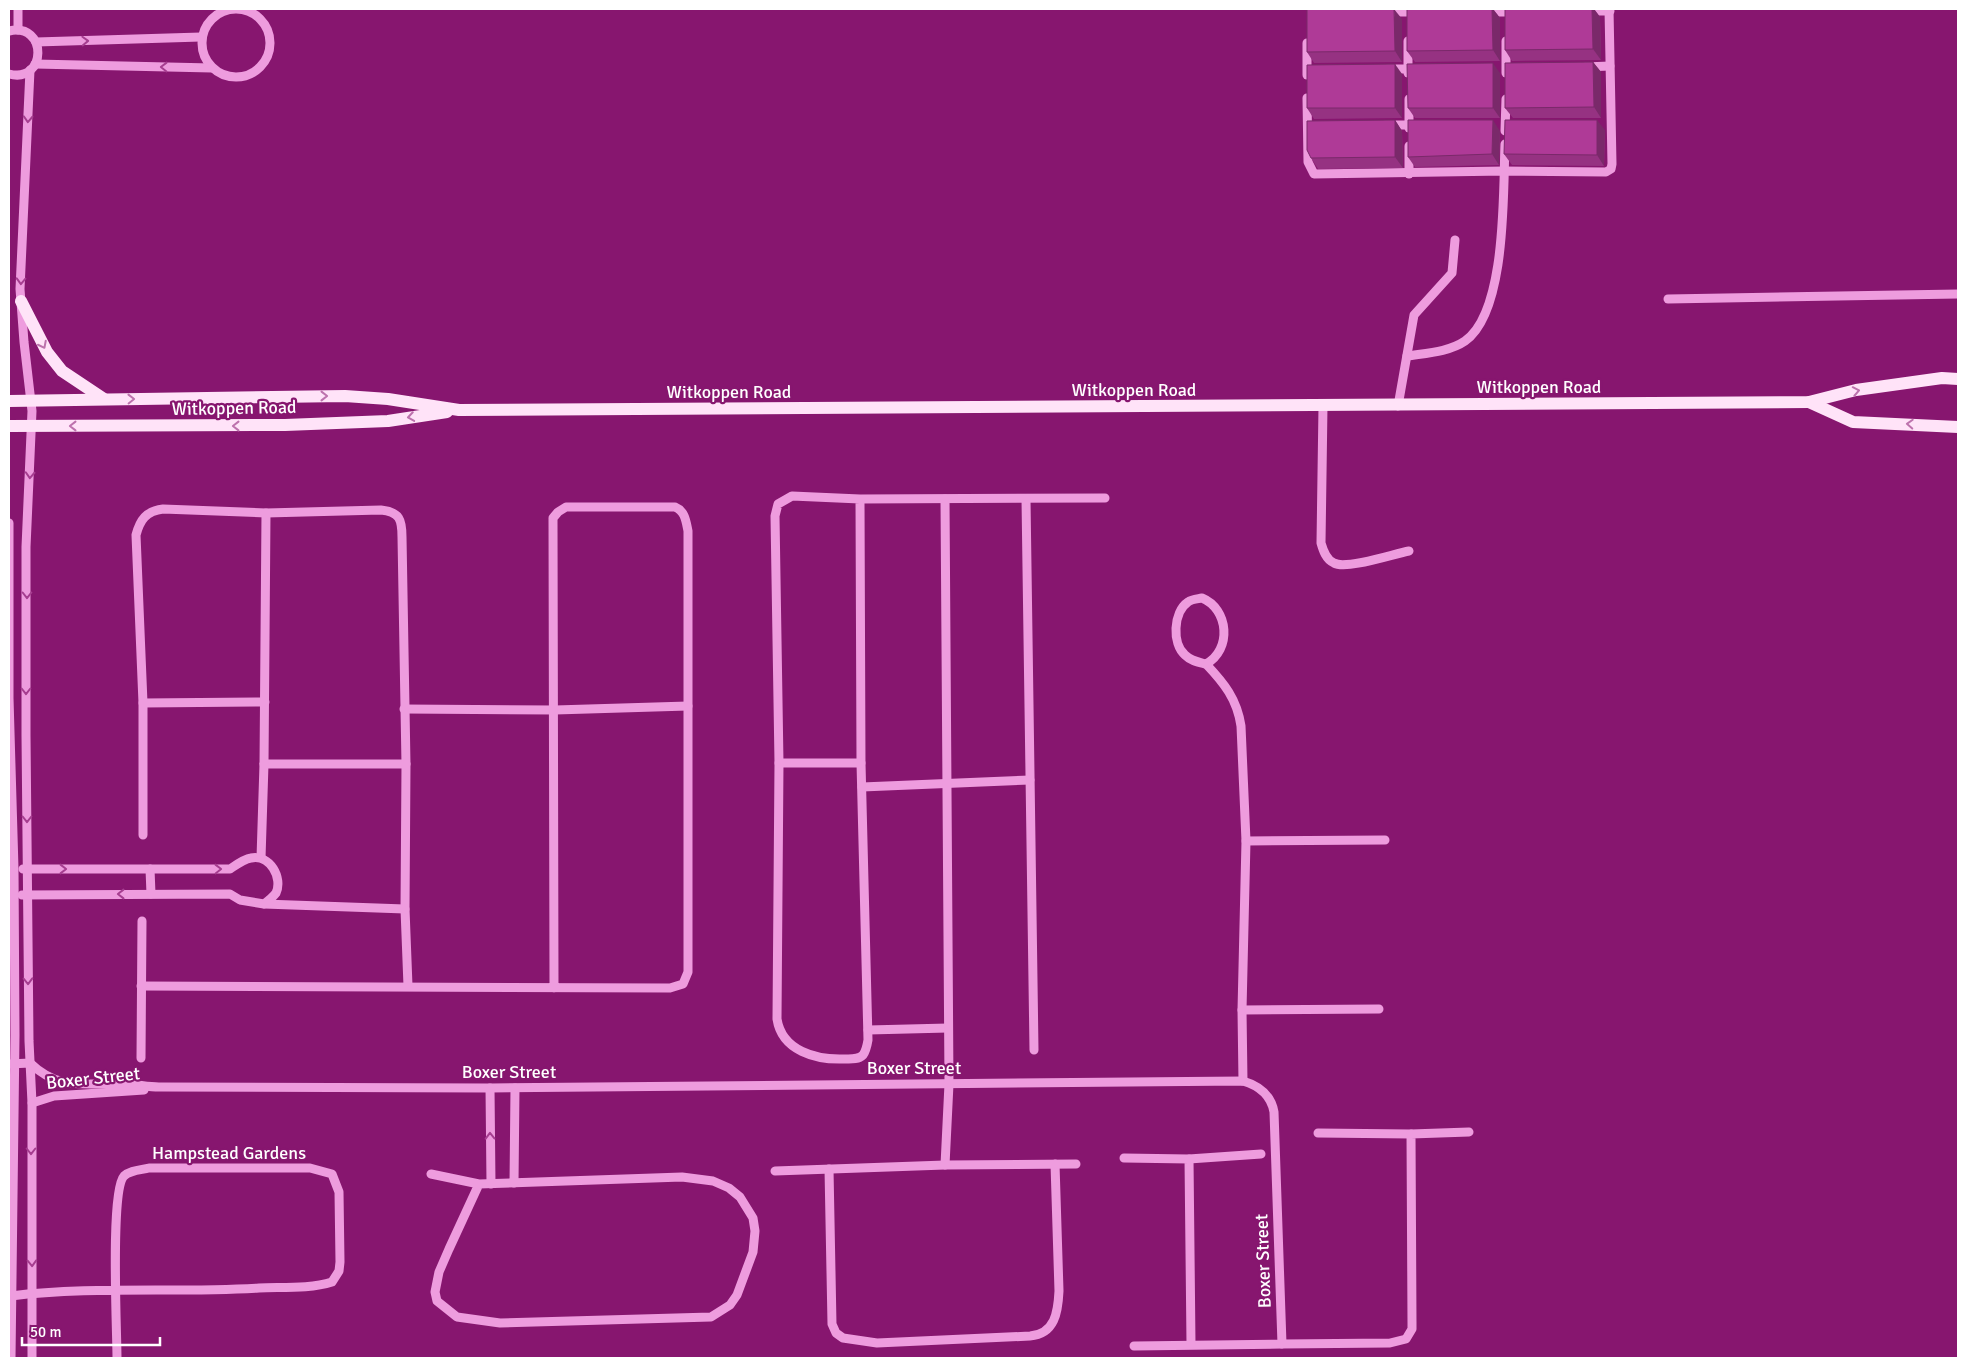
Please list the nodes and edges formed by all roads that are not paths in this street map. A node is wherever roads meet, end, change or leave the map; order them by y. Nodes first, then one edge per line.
1 (18, 9) edge
2 (228, 10) edge
3 (1610, 10) edge
4 (1572, 11) edge
5 (1381, 12) edge
6 (1428, 12) edge
7 (1477, 12) edge
8 (1525, 12) edge
9 (256, 13) edge
10 (1408, 18) edge
11 (1506, 18) edge
12 (13, 30) edge
13 (1308, 32) edge
14 (201, 37) junction
15 (36, 42) junction
16 (1610, 66) junction
17 (33, 67) junction
18 (1511, 67) junction
19 (1572, 67) edge
20 (212, 68) junction
21 (1428, 68) edge
22 (1497, 68) dead end
23 (1381, 69) edge
24 (1408, 69) junction
25 (9, 74) edge
26 (1428, 124) edge
27 (1372, 125) edge
28 (1409, 125) junction
29 (1504, 171) junction
30 (1409, 174) junction
31 (1454, 240) dead end
32 (1958, 294) edge
33 (1668, 298) dead end
34 (21, 301) junction
35 (1407, 356) junction
36 (1958, 379) edge
37 (104, 399) junction
38 (30, 400) junction
39 (9, 401) edge
40 (1809, 402) junction
41 (1323, 406) junction
42 (1398, 406) junction
43 (459, 410) junction
44 (9, 426) edge
45 (32, 427) junction
46 (1958, 427) edge
47 (1105, 498) dead end
48 (860, 499) junction
49 (945, 499) junction
50 (1026, 499) junction
51 (266, 513) junction
52 (9, 523) edge
53 (1409, 551) dead end
54 (1206, 664) junction
55 (265, 702) junction
56 (143, 703) junction
57 (688, 706) junction
58 (404, 709) junction
59 (555, 710) junction
60 (779, 763) junction
61 (861, 763) junction
62 (264, 764) junction
63 (406, 764) junction
64 (1030, 780) junction
65 (947, 784) junction
66 (862, 786) junction
67 (143, 835) dead end
68 (1386, 840) dead end
69 (1246, 841) junction
70 (261, 858) junction
71 (27, 869) junction
72 (150, 869) junction
73 (12, 874) edge
74 (151, 894) junction
75 (14, 895) junction
76 (27, 895) junction
77 (264, 904) junction
78 (405, 909) junction
79 (142, 921) dead end
80 (141, 986) junction
81 (408, 986) junction
82 (554, 988) junction
83 (1378, 1009) dead end
84 (1242, 1010) junction
85 (948, 1028) junction
86 (868, 1030) junction
87 (1034, 1050) dead end
88 (141, 1058) dead end
89 (30, 1062) junction
90 (12, 1064) edge
91 (1243, 1081) junction
92 (949, 1084) junction
93 (159, 1087) junction
94 (490, 1088) junction
95 (515, 1088) junction
96 (32, 1103) junction
97 (1469, 1132) dead end
98 (1318, 1133) dead end
99 (1411, 1134) junction
100 (1261, 1154) dead end
101 (1124, 1158) dead end
102 (1189, 1159) junction
103 (1055, 1164) junction
104 (1076, 1164) dead end
105 (944, 1165) junction
106 (829, 1169) junction
107 (775, 1171) dead end
108 (431, 1174) dead end
109 (514, 1182) junction
110 (479, 1184) junction
111 (491, 1184) junction
112 (116, 1290) junction
113 (33, 1293) junction
114 (11, 1296) junction
115 (1191, 1344) junction
116 (1282, 1344) junction
117 (1134, 1346) dead end
118 (11, 1358) edge
119 (32, 1358) edge
120 (117, 1358) edge

1 - 12 street
2 - 9 street
2 - 14 street
3 - 4 street
3 - 16 street
5 - 10 street
6 - 10 street
7 - 11 street
8 - 11 street
9 - 20 street
10 - 24 street
11 - 18 street
12 - 15 street
13 - 30 street
15 -> 14 street
14 - 20 street
15 - 17 street
16 - 19 street
16 - 29 street
20 -> 17 street
17 - 25 street
17 -> 34 street
18 - 22 street
18 - 29 street
21 - 24 street
23 - 24 street
24 - 28 street
26 - 28 street
27 - 28 street
28 - 30 street
29 - 30 street
29 - 35 street
31 - 35 street
32 - 33 street
34 -> 37 main road
34 - 38 street
35 - 42 street
40 -> 36 main road, Witkoppen Road
37 - 38 main road, Witkoppen Road
37 -> 43 main road, Witkoppen Road
38 - 39 main road, Witkoppen Road
38 - 45 street
40 - 42 main road, Witkoppen Road
46 -> 40 main road, Witkoppen Road
41 - 42 main road, Witkoppen Road
41 - 43 main road, Witkoppen Road
41 - 53 street
43 -> 45 main road, Witkoppen Road
44 - 45 main road, Witkoppen Road
45 -> 71 street
47 - 50 street
48 - 49 street
48 - 60 street
48 - 61 street
49 - 50 street
49 - 65 street
50 - 64 street
51 - 55 street
51 - 56 street
51 - 58 street
52 - 73 street
54 - 54 street
54 - 69 street
55 - 56 street
55 - 62 street
56 - 67 street
57 - 59 street
57 - 59 street
57 - 82 street
58 - 59 street
58 - 63 street
59 - 82 street
60 - 61 street
60 - 86 street
61 - 66 street
62 - 63 street
62 - 70 street
63 - 78 street
64 - 65 street
64 - 87 street
65 - 66 street
65 - 85 street
66 - 86 street
68 - 69 street
69 - 84 street
72 -> 70 street
70 - 77 street
71 -> 72 street
71 - 73 street
71 - 76 street
72 - 74 street
73 - 75 street
74 -> 76 street
74 - 77 street
75 - 76 street
75 - 90 street
76 -> 89 street
77 - 78 street
78 - 81 street
79 - 80 street
80 - 81 street
80 - 88 street
81 - 82 street
83 - 84 street
84 - 91 street
85 - 86 street
85 - 92 street
89 - 90 street
89 - 93 street, Boxer Street
89 - 96 street
90 - 114 street
91 - 92 street, Boxer Street
91 - 116 street, Boxer Street
92 - 95 street, Boxer Street
92 - 105 street
93 - 94 street, Boxer Street
93 - 96 street, Boxer Street
94 - 95 street, Boxer Street
111 -> 94 street
95 - 109 street
96 -> 113 street
97 - 99 street
98 - 99 street
99 - 116 street
100 - 102 street
101 - 102 street
102 - 115 street
103 - 104 street
103 - 105 street
103 - 106 street
105 - 106 street
106 - 107 street
108 - 110 street
109 - 110 street
109 - 111 street
110 - 111 street
112 - 112 street, Hampstead Gardens
112 - 113 street, Hampstead Gardens
112 - 120 street, Hampstead Gardens
113 - 114 street, Hampstead Gardens
113 - 119 street
114 - 118 street
115 - 116 street
115 - 117 street

